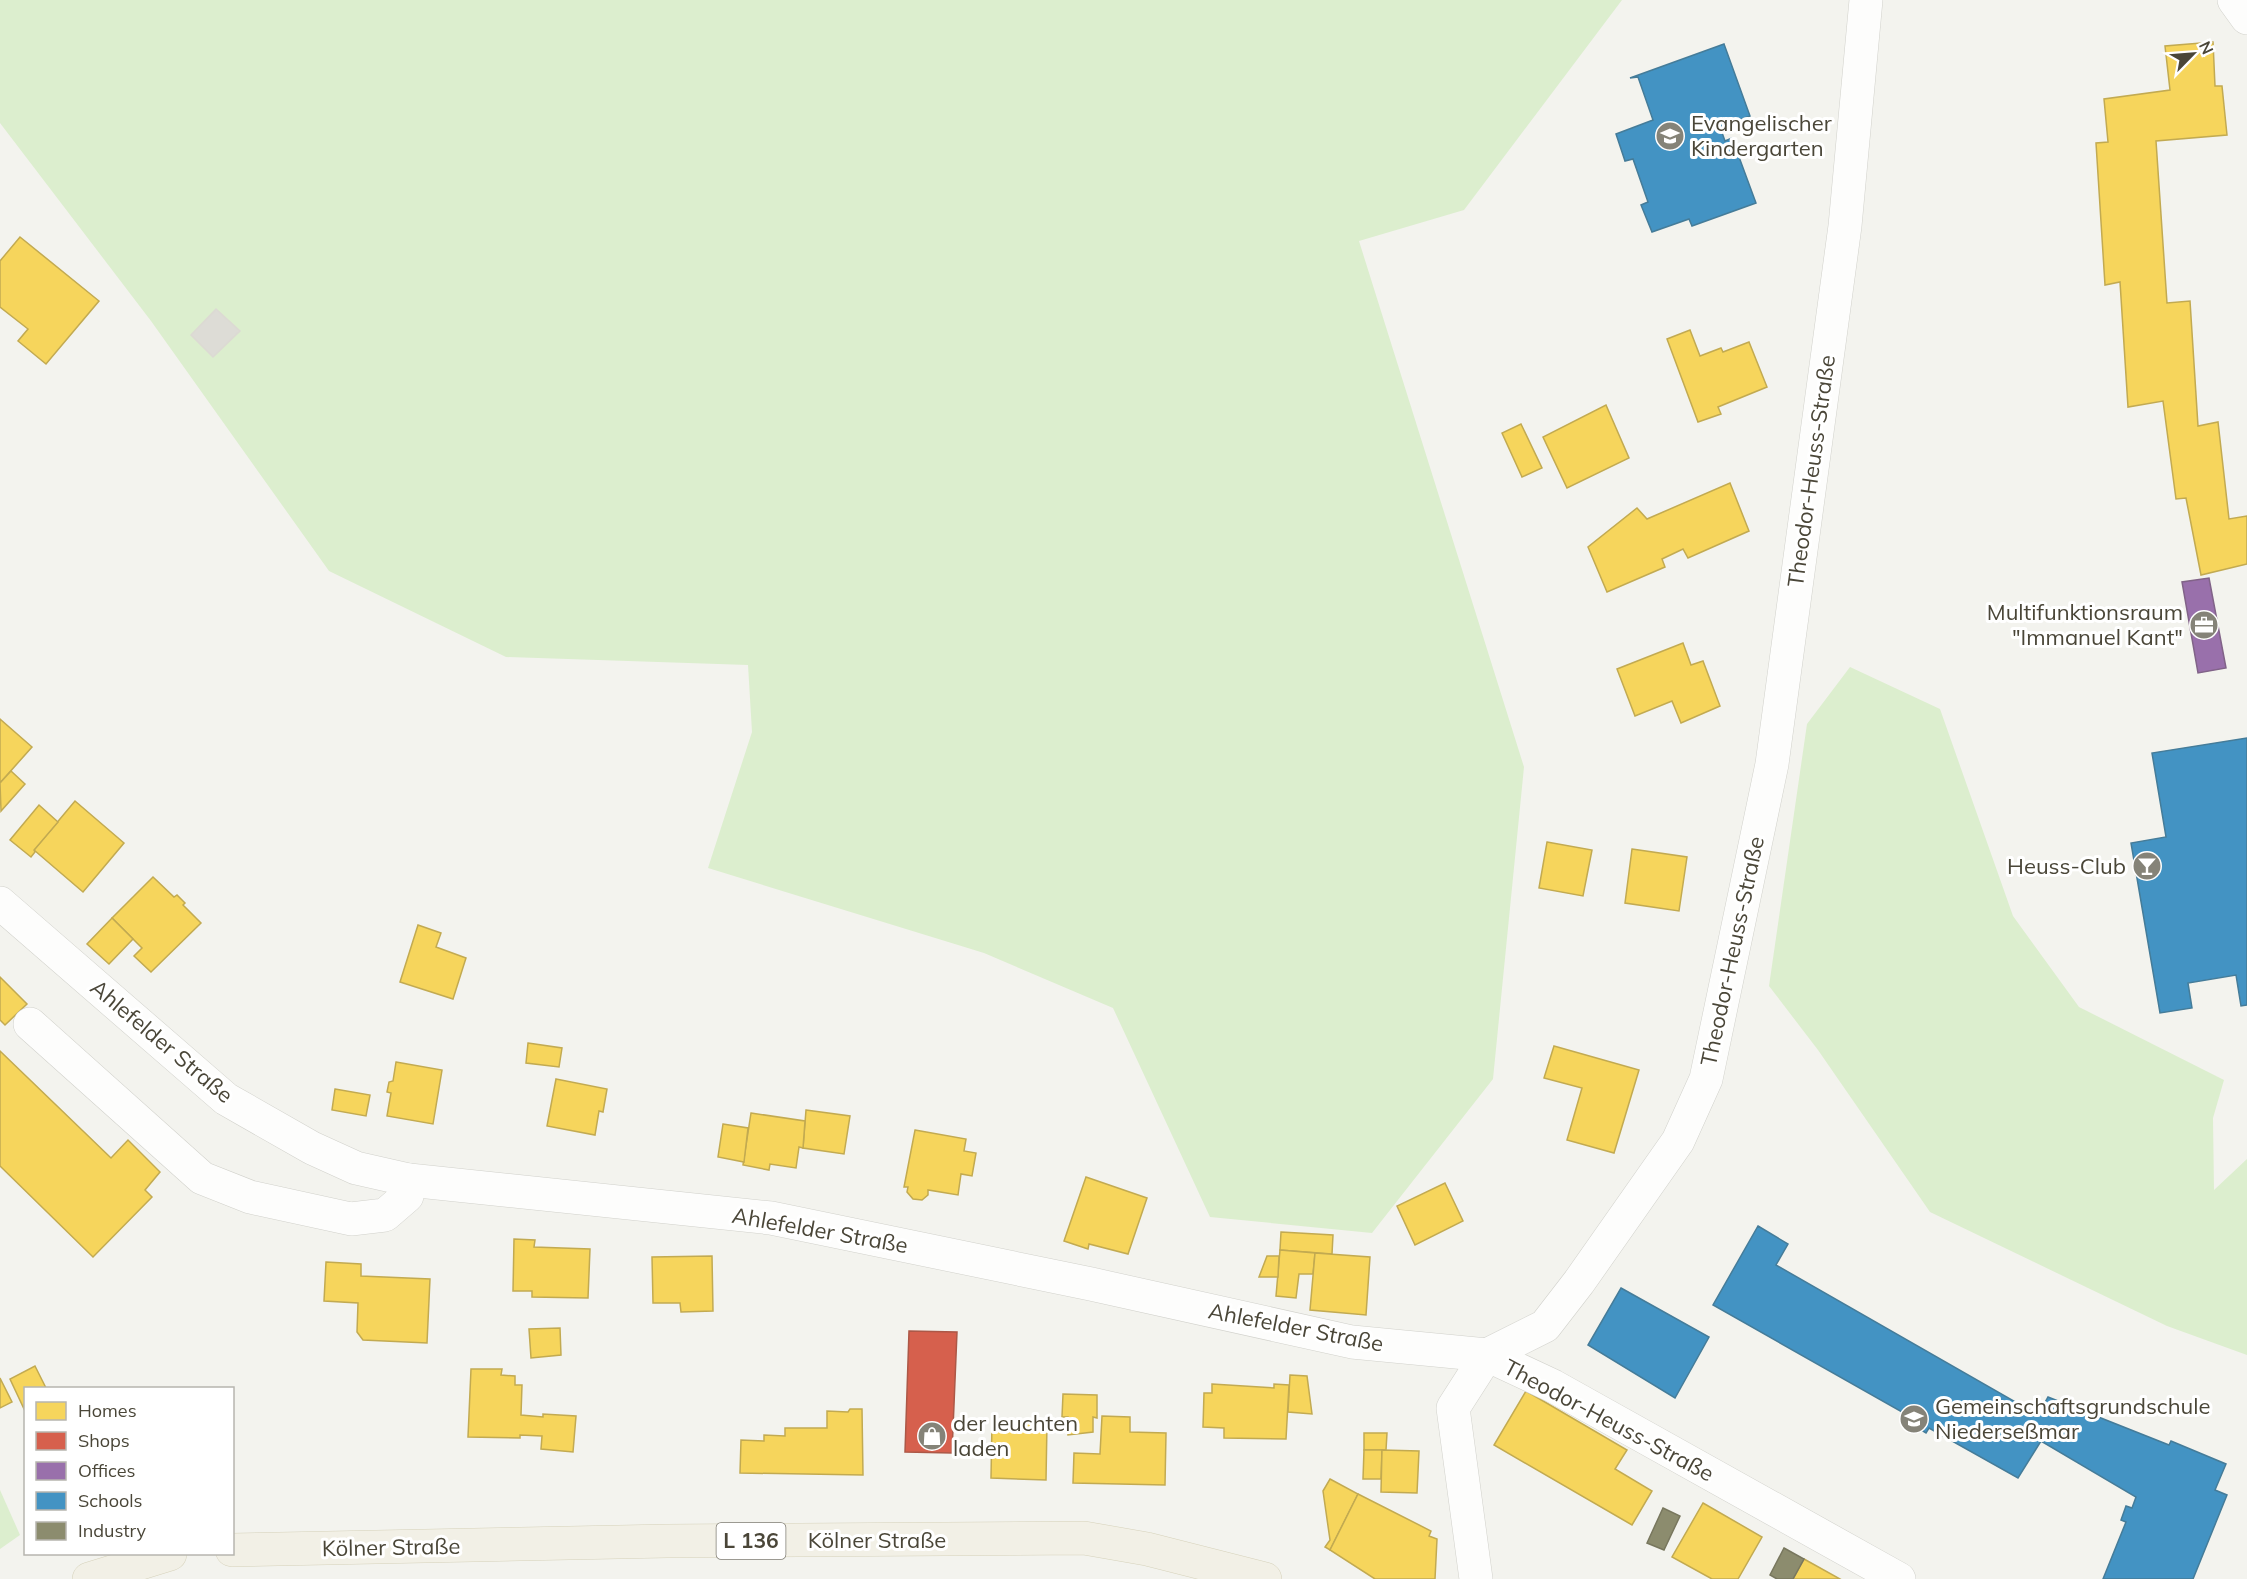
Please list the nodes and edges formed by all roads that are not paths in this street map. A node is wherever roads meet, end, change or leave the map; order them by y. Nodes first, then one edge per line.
1 (1866, 0) edge
2 (2234, 0) edge
3 (2247, 18) edge
4 (0, 903) edge
5 (30, 1024) dead end
6 (409, 1180) junction
7 (1487, 1355) junction
8 (234, 1550) edge
9 (167, 1555) edge
10 (89, 1579) edge
11 (1265, 1579) edge
12 (1476, 1579) edge
13 (1899, 1579) edge

1 - 7 street, Theodor-Heuss-Straße
2 - 3 street
4 - 6 street, Ahlefelder Straße
5 - 6 street
6 - 7 street, Ahlefelder Straße
7 - 12 street
7 - 13 street, Theodor-Heuss-Straße
8 - 11 main road, Kölner Straße / L 136
9 - 10 main road

